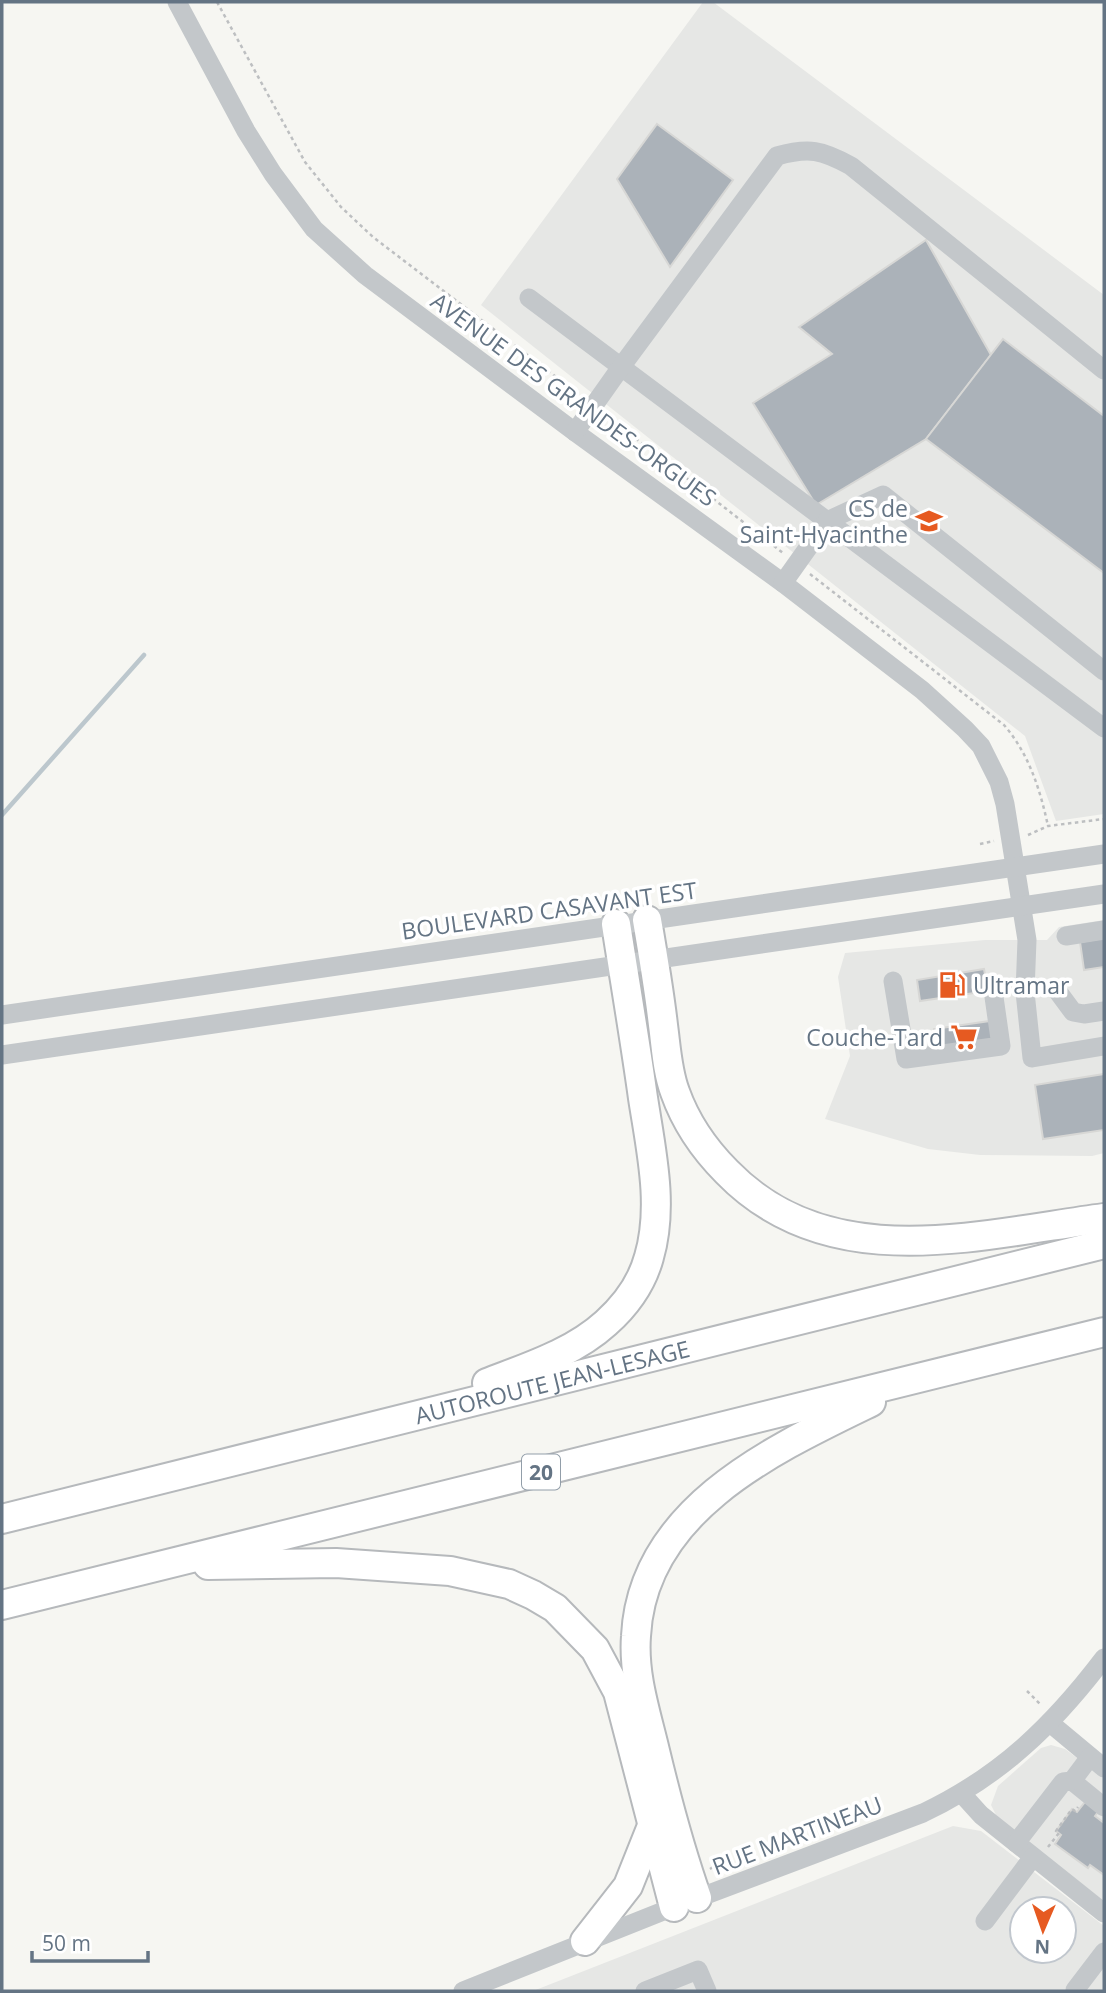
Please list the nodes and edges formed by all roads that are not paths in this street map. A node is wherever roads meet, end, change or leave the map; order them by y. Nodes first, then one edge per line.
1 (177, 2) edge
2 (529, 299) dead end
3 (621, 367) junction
4 (1104, 370) edge
5 (575, 432) junction
6 (827, 521) junction
7 (783, 583) junction
8 (1104, 671) edge
9 (1104, 728) edge
10 (1104, 853) edge
11 (1015, 866) junction
12 (1104, 894) edge
13 (1021, 906) junction
14 (648, 920) junction
15 (616, 924) junction
16 (1104, 930) edge
17 (1066, 936) dead end
18 (654, 960) junction
19 (622, 965) junction
20 (893, 981) dead end
21 (1056, 989) dead end
22 (994, 997) dead end
23 (1104, 1011) edge
24 (2, 1015) edge
25 (1104, 1046) edge
26 (2, 1055) edge
27 (1104, 1218) edge
28 (1104, 1244) edge
29 (1104, 1332) edge
30 (923, 1377) junction
31 (396, 1420) junction
32 (2, 1519) edge
33 (159, 1566) junction
34 (2, 1605) edge
35 (1104, 1658) edge
36 (1046, 1714) junction
37 (1097, 1762) edge
38 (1072, 1781) junction
39 (962, 1794) junction
40 (1104, 1807) edge
41 (652, 1826) junction
42 (1016, 1843) junction
43 (1033, 1857) junction
44 (686, 1903) junction
45 (1104, 1913) edge
46 (985, 1921) dead end
47 (585, 1941) junction
48 (1104, 1951) edge
49 (1075, 1990) edge
50 (463, 1991) edge
51 (645, 1991) edge
52 (707, 1991) edge

1 - 5 street, AVENUE DES GRANDES-ORGUES
2 - 3 street
3 - 4 street
3 - 5 street
3 - 6 street
5 - 7 street, AVENUE DES GRANDES-ORGUES
6 - 7 street
6 - 8 street
6 - 9 street
7 - 11 street, AVENUE DES GRANDES-ORGUES
10 - 11 street, BOULEVARD CASAVANT EST
11 - 13 street, AVENUE DES GRANDES-ORGUES
11 - 14 street, BOULEVARD CASAVANT EST
12 - 13 street
13 - 18 street
13 - 25 street, AVENUE DES GRANDES-ORGUES
14 - 15 street, BOULEVARD CASAVANT EST
14 - 18 highway
15 - 19 highway
15 - 24 street, BOULEVARD CASAVANT EST
16 - 17 street
18 - 19 street
18 - 27 highway
19 - 26 street
19 - 31 highway
20 - 22 street
21 - 23 street
28 - 31 highway, AUTOROUTE JEAN-LESAGE
29 - 30 highway, 20
30 - 33 highway, 20
30 - 44 highway
31 - 32 highway, AUTOROUTE JEAN-LESAGE
33 - 34 highway, 20
33 - 41 highway
35 - 36 street, RUE MARTINEAU
36 - 37 street
36 - 39 street, RUE MARTINEAU
37 - 38 street
38 - 40 street
38 - 42 street
39 - 42 street
39 - 44 street, RUE MARTINEAU
41 - 44 highway
41 - 47 highway
42 - 43 street
43 - 45 street
43 - 46 street
44 - 47 street, RUE MARTINEAU
47 - 50 street, RUE MARTINEAU
48 - 49 street
51 - 52 street

